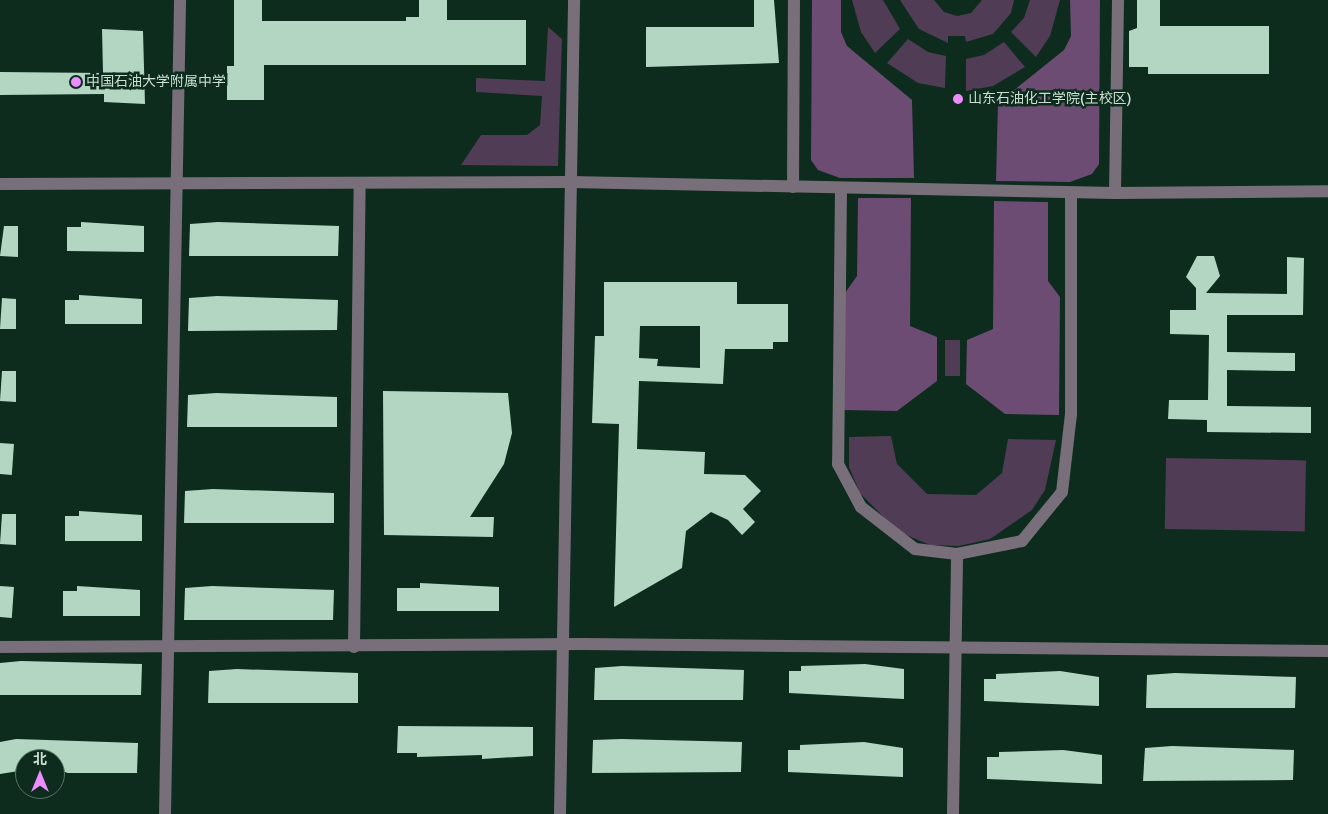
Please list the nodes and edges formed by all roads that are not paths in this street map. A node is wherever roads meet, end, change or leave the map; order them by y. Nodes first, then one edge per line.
1 (180, 0) edge
2 (574, 0) edge
3 (794, 0) edge
4 (1118, 0) edge
5 (571, 182) junction
6 (0, 184) edge
7 (360, 186) junction
8 (174, 187) junction
9 (793, 187) junction
10 (841, 188) junction
11 (1328, 191) edge
12 (1071, 193) junction
13 (1115, 194) junction
14 (957, 554) junction
15 (560, 645) junction
16 (955, 646) junction
17 (0, 647) edge
18 (354, 647) junction
19 (166, 649) junction
20 (1328, 651) edge
21 (165, 814) edge
22 (560, 814) edge
23 (953, 814) edge

1 - 8 lane
2 - 5 lane
3 - 9 lane
4 - 13 lane
5 - 7 lane
5 - 9 lane
5 - 15 lane
6 - 8 lane
7 - 8 lane
7 - 18 lane
8 - 19 lane
9 - 10 lane
10 - 12 lane
10 - 14 lane
11 - 13 lane
12 - 13 lane
12 - 14 lane
14 - 16 lane
15 - 16 lane
15 - 18 lane
15 - 22 lane
16 - 20 lane
16 - 23 lane
17 - 19 lane
18 - 19 lane
19 - 21 lane

